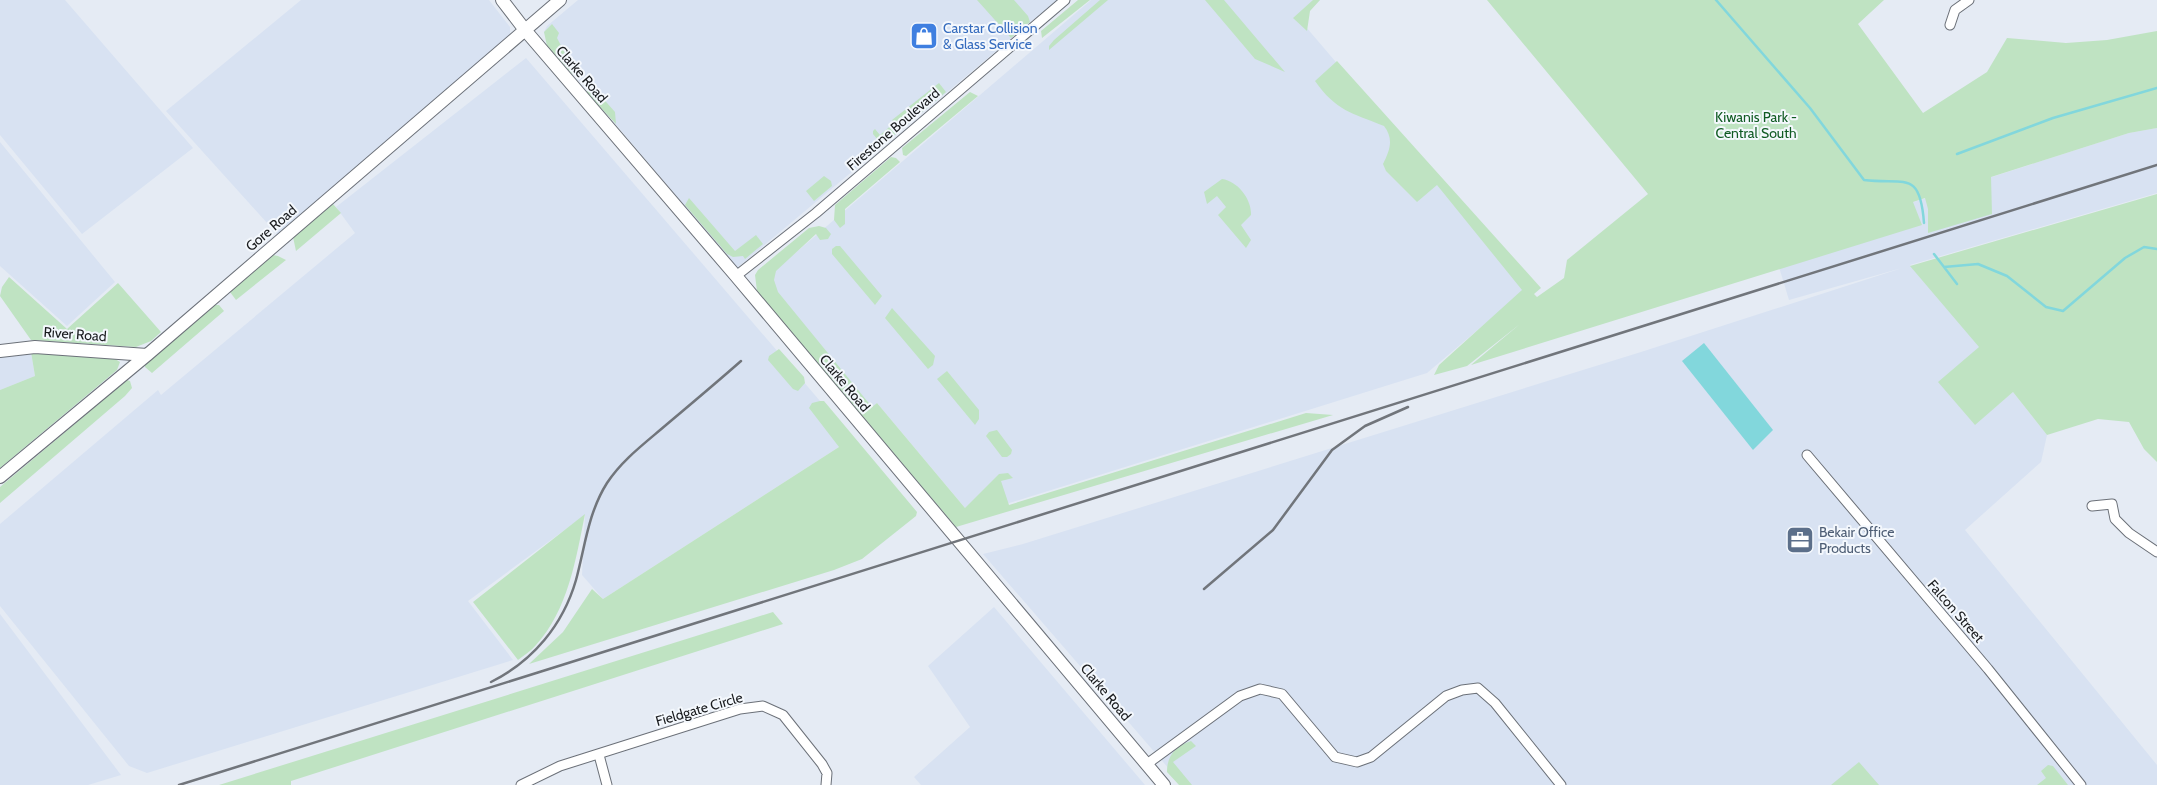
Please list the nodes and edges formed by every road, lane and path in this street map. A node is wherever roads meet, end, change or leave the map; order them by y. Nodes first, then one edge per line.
1 (502, 0) edge
2 (560, 0) edge
3 (1065, 0) edge
4 (1969, 0) edge
5 (1950, 25) dead end
6 (525, 30) junction
7 (736, 276) junction
8 (0, 351) edge
9 (147, 355) junction
10 (1808, 455) dead end
11 (0, 477) edge
12 (2092, 506) dead end
13 (2157, 552) edge
14 (599, 755) junction
15 (1147, 764) junction
16 (521, 785) edge
17 (608, 785) edge
18 (826, 785) edge
19 (1164, 785) edge
20 (1561, 785) edge
21 (2081, 785) edge

1 - 6 main road, Clarke Road
2 - 6 main road, Gore Road
3 - 7 street, Firestone Boulevard
4 - 5 street
6 - 7 main road, Clarke Road
6 - 9 main road, Gore Road
7 - 15 main road, Clarke Road
8 - 9 main road, River Road
9 - 11 main road, Gore Road
10 - 21 street, Falcon Street
12 - 13 street
14 - 16 street, Fieldgate Circle
14 - 17 street
14 - 18 street, Fieldgate Circle
15 - 19 main road, Clarke Road
15 - 20 street

